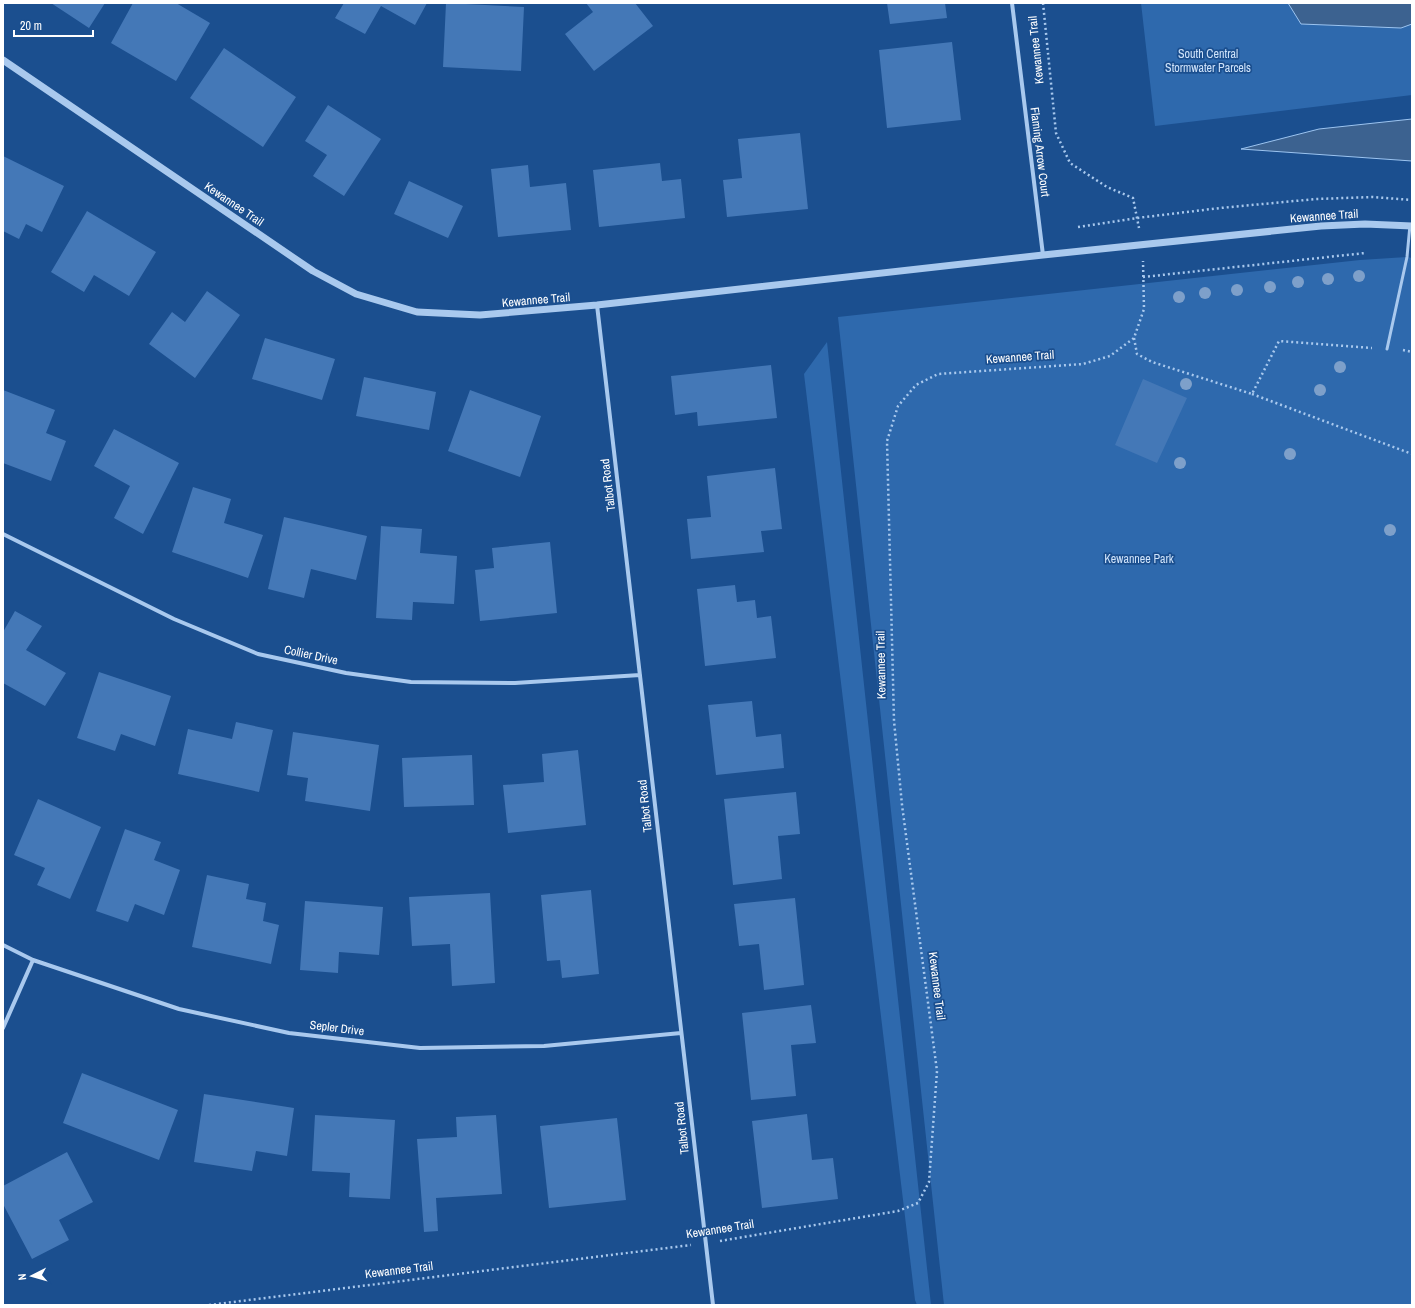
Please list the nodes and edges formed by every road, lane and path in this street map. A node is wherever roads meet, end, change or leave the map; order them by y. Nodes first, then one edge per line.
1 (1012, 3) edge
2 (1043, 3) edge
3 (3, 60) edge
4 (1412, 200) edge
5 (1136, 218) junction
6 (1411, 226) edge
7 (1078, 227) dead end
8 (1142, 245) junction
9 (1365, 253) dead end
10 (1043, 255) junction
11 (1143, 277) junction
12 (597, 305) junction
13 (1134, 338) junction
14 (1387, 349) junction
15 (1412, 352) edge
16 (1252, 394) junction
17 (1412, 454) edge
18 (3, 534) edge
19 (640, 675) junction
20 (3, 945) edge
21 (33, 960) junction
22 (3, 1028) edge
23 (681, 1034) junction
24 (705, 1243) junction
25 (209, 1305) edge
26 (713, 1305) edge

1 - 10 street, Flaming Arrow Court
2 - 5 path, Kewannee Trail
3 - 12 street, Kewannee Trail
4 - 5 path
5 - 7 path
5 - 8 path, Kewannee Trail
6 - 8 street, Kewannee Trail
6 - 14 lane
8 - 10 street, Kewannee Trail
8 - 11 path, Kewannee Trail
9 - 11 path
10 - 12 street, Kewannee Trail
11 - 13 path, Kewannee Trail
12 - 19 street, Talbot Road
13 - 16 path
13 - 24 path, Kewannee Trail
14 - 15 path
14 - 16 path
16 - 17 path
18 - 19 street, Collier Drive
19 - 23 street, Talbot Road
20 - 21 street, Sepler Drive
21 - 22 street
21 - 23 street, Sepler Drive
23 - 24 street, Talbot Road
24 - 25 path, Kewannee Trail
24 - 26 street, Talbot Road

